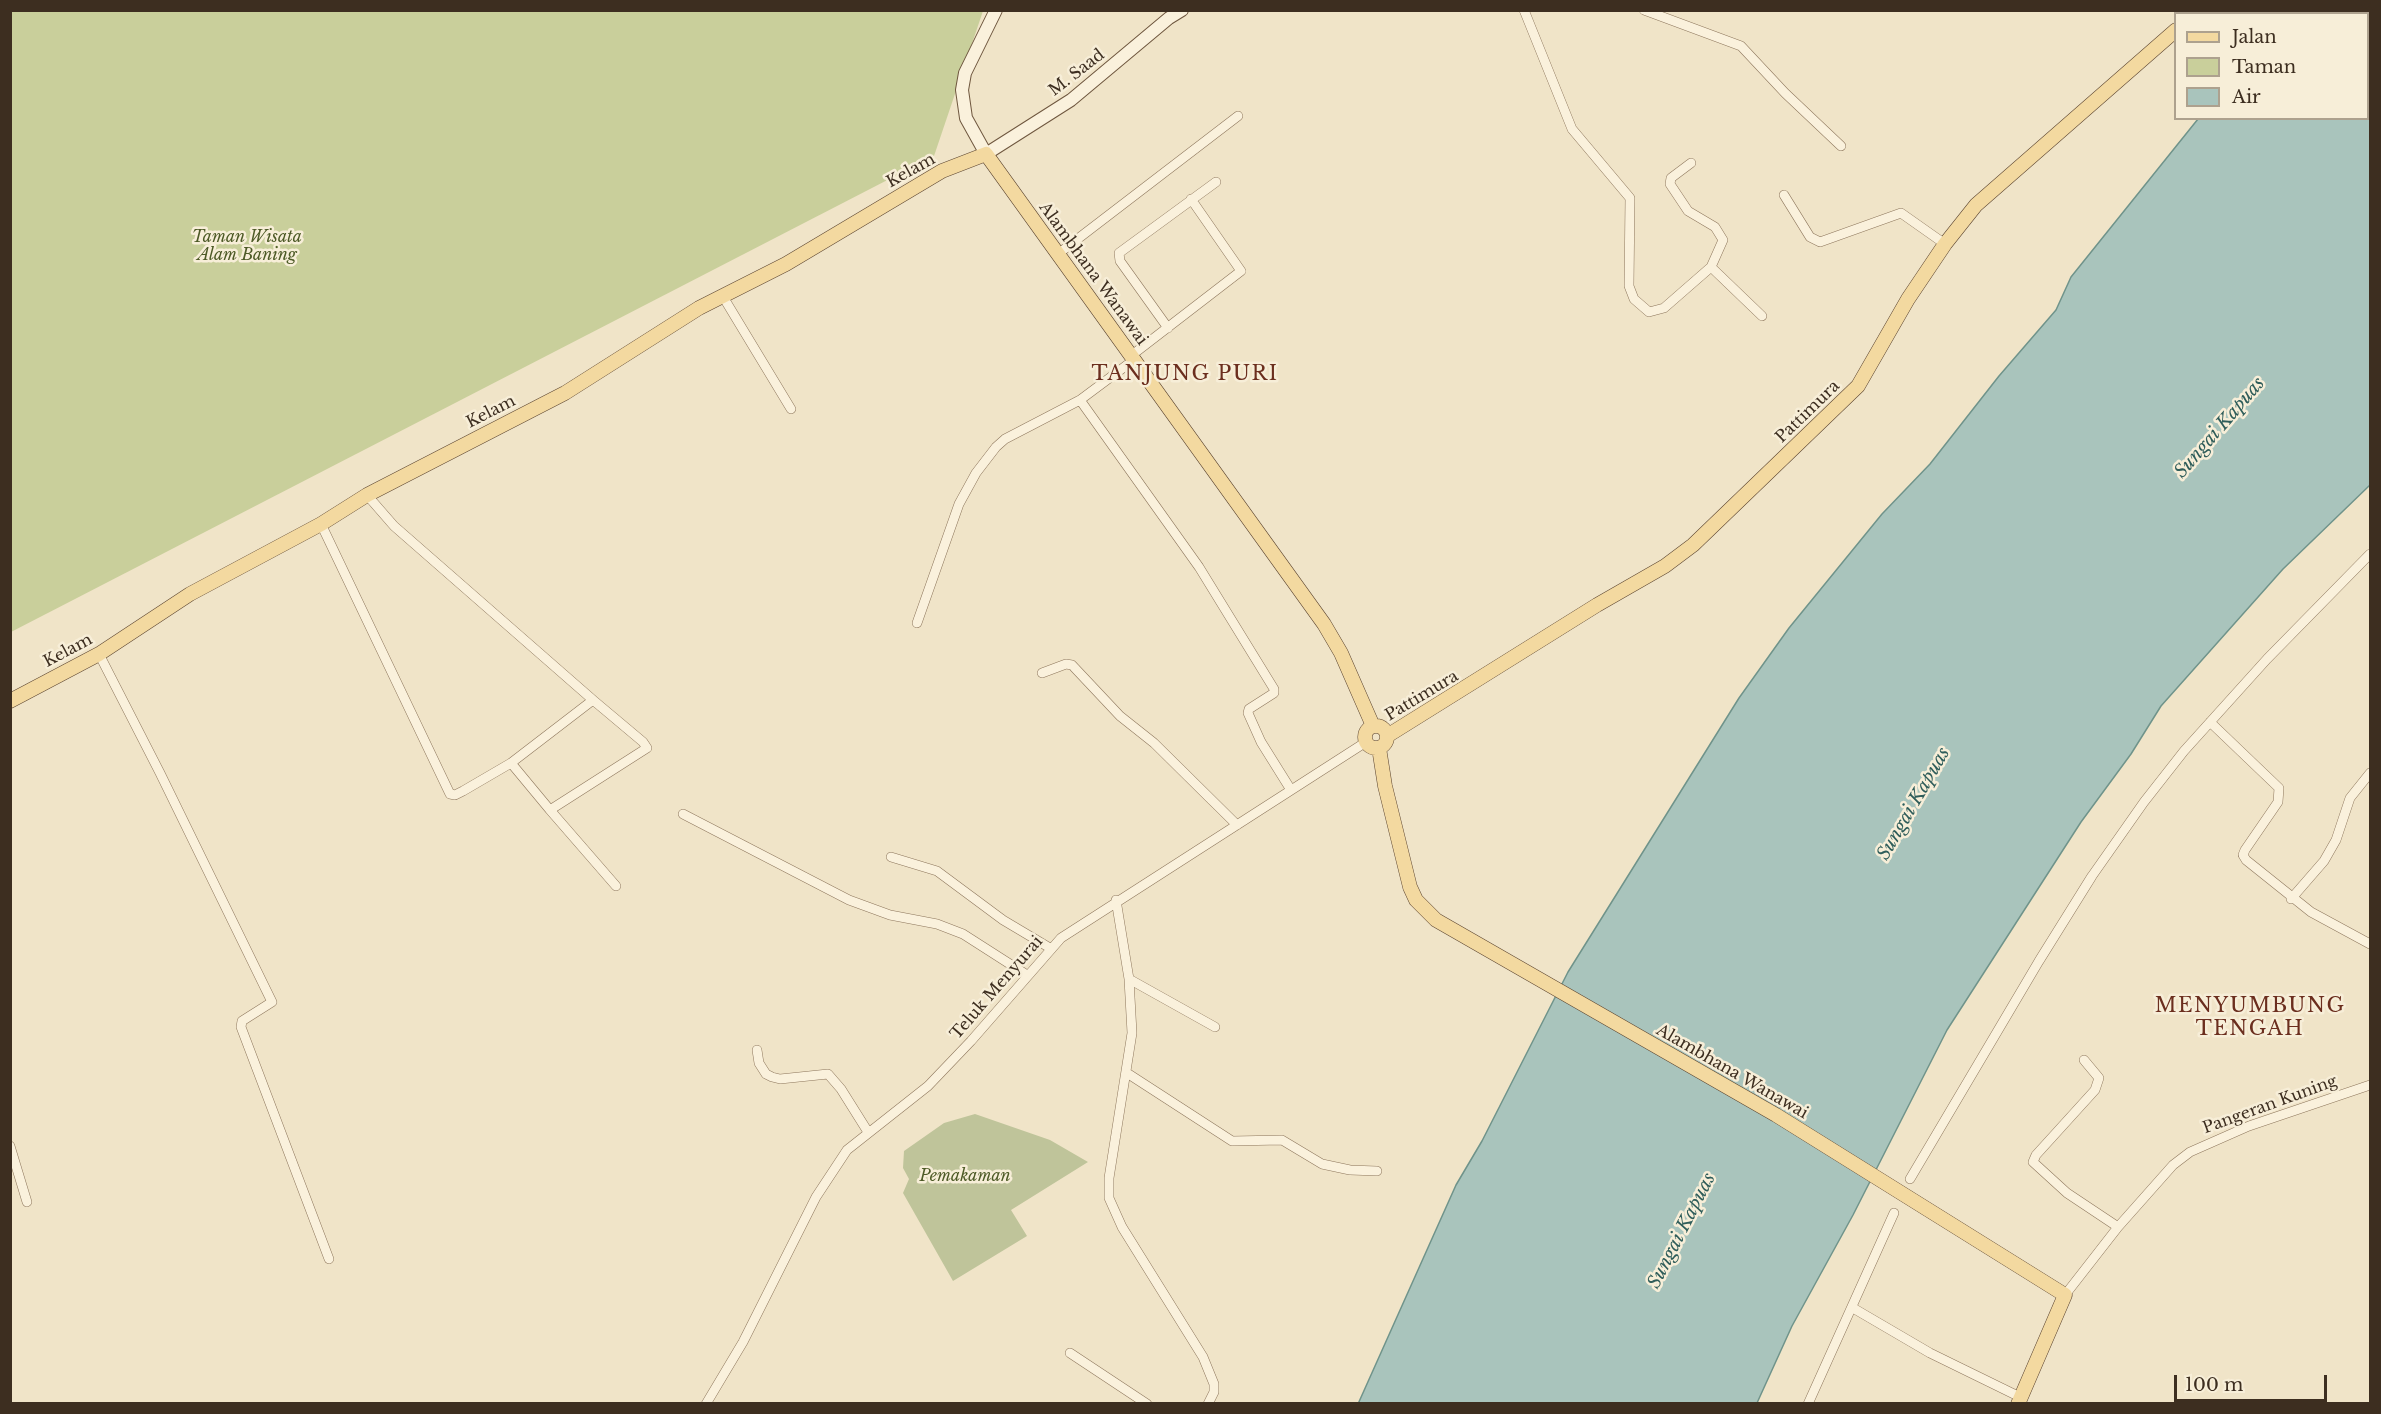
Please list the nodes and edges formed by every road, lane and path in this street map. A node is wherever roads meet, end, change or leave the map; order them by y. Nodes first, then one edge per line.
1 (996, 10) edge
2 (1182, 10) edge
3 (1524, 10) edge
4 (1644, 10) edge
5 (2174, 31) edge
6 (1238, 116) dead end
7 (1841, 146) dead end
8 (986, 154) junction
9 (1691, 163) dead end
10 (1216, 182) dead end
11 (1784, 195) dead end
12 (1191, 200) junction
13 (1945, 244) junction
14 (1058, 254) junction
15 (1711, 267) junction
16 (722, 295) junction
17 (1762, 316) dead end
18 (1168, 328) junction
19 (1133, 357) junction
20 (1080, 400) junction
21 (791, 410) dead end
22 (367, 495) junction
23 (321, 524) junction
24 (2370, 554) edge
25 (917, 623) dead end
26 (99, 654) junction
27 (1042, 673) dead end
28 (593, 700) junction
29 (10, 701) edge
30 (2210, 722) junction
31 (1373, 726) junction
32 (1387, 736) junction
33 (1366, 742) junction
34 (1379, 748) junction
35 (511, 763) junction
36 (2370, 773) edge
37 (1291, 790) junction
38 (550, 810) junction
39 (683, 814) dead end
40 (1238, 825) junction
41 (891, 857) dead end
42 (616, 886) dead end
43 (2291, 899) junction
44 (1116, 900) junction
45 (2370, 944) edge
46 (1050, 948) junction
47 (1027, 975) junction
48 (1129, 979) junction
49 (1215, 1027) dead end
50 (757, 1050) dead end
51 (2084, 1059) dead end
52 (1127, 1073) junction
53 (2370, 1085) edge
54 (868, 1132) junction
55 (10, 1146) edge
56 (1377, 1171) dead end
57 (1910, 1179) dead end
58 (27, 1202) dead end
59 (1894, 1213) dead end
60 (2118, 1227) junction
61 (329, 1259) dead end
62 (2065, 1295) junction
63 (1853, 1308) junction
64 (1070, 1353) dead end
65 (2019, 1400) edge
66 (706, 1404) edge
67 (1147, 1404) edge
68 (1208, 1404) edge
69 (1808, 1404) edge

1 - 8 street, Alambhana Wanawai
2 - 8 street, M. Saad
3 - 15 street
4 - 7 street
5 - 13 main road, Pattimura
6 - 14 street
8 - 14 main road, Alambhana Wanawai
8 - 16 main road, Kelam
9 - 15 street
10 - 12 street
11 - 13 street
12 - 18 street
12 - 18 street
13 - 32 main road, Pattimura
14 - 19 main road, Alambhana Wanawai
15 - 17 street
16 - 21 street
16 - 22 main road, Kelam
18 - 19 street
19 - 20 street
19 - 31 main road, Alambhana Wanawai
20 - 25 street
20 - 37 street
22 - 23 main road, Kelam
22 - 28 street
23 - 26 main road, Kelam
23 - 35 street
24 - 30 street
26 - 29 main road, Kelam
26 - 61 street
27 - 40 street
28 - 35 street
28 - 38 street
30 - 43 street
30 - 57 street
31 - 32 main road
31 - 33 main road
32 - 34 main road
33 - 34 main road
33 - 37 street, Teluk Menyurai
34 - 62 main road, Alambhana Wanawai
35 - 38 street
36 - 43 street
37 - 40 street, Teluk Menyurai
38 - 42 street
39 - 47 street
40 - 44 street, Teluk Menyurai
41 - 46 street
43 - 45 street
44 - 46 street, Teluk Menyurai
44 - 48 street
46 - 47 street, Teluk Menyurai
47 - 54 street, Teluk Menyurai
48 - 49 street
48 - 52 street
50 - 54 street
51 - 60 street
52 - 56 street
52 - 68 street
53 - 60 street, Pangeran Kuning
54 - 66 street, Teluk Menyurai
55 - 58 street
59 - 63 street
60 - 62 street, Pangeran Kuning
62 - 65 main road
63 - 65 street
63 - 69 street
64 - 67 street

